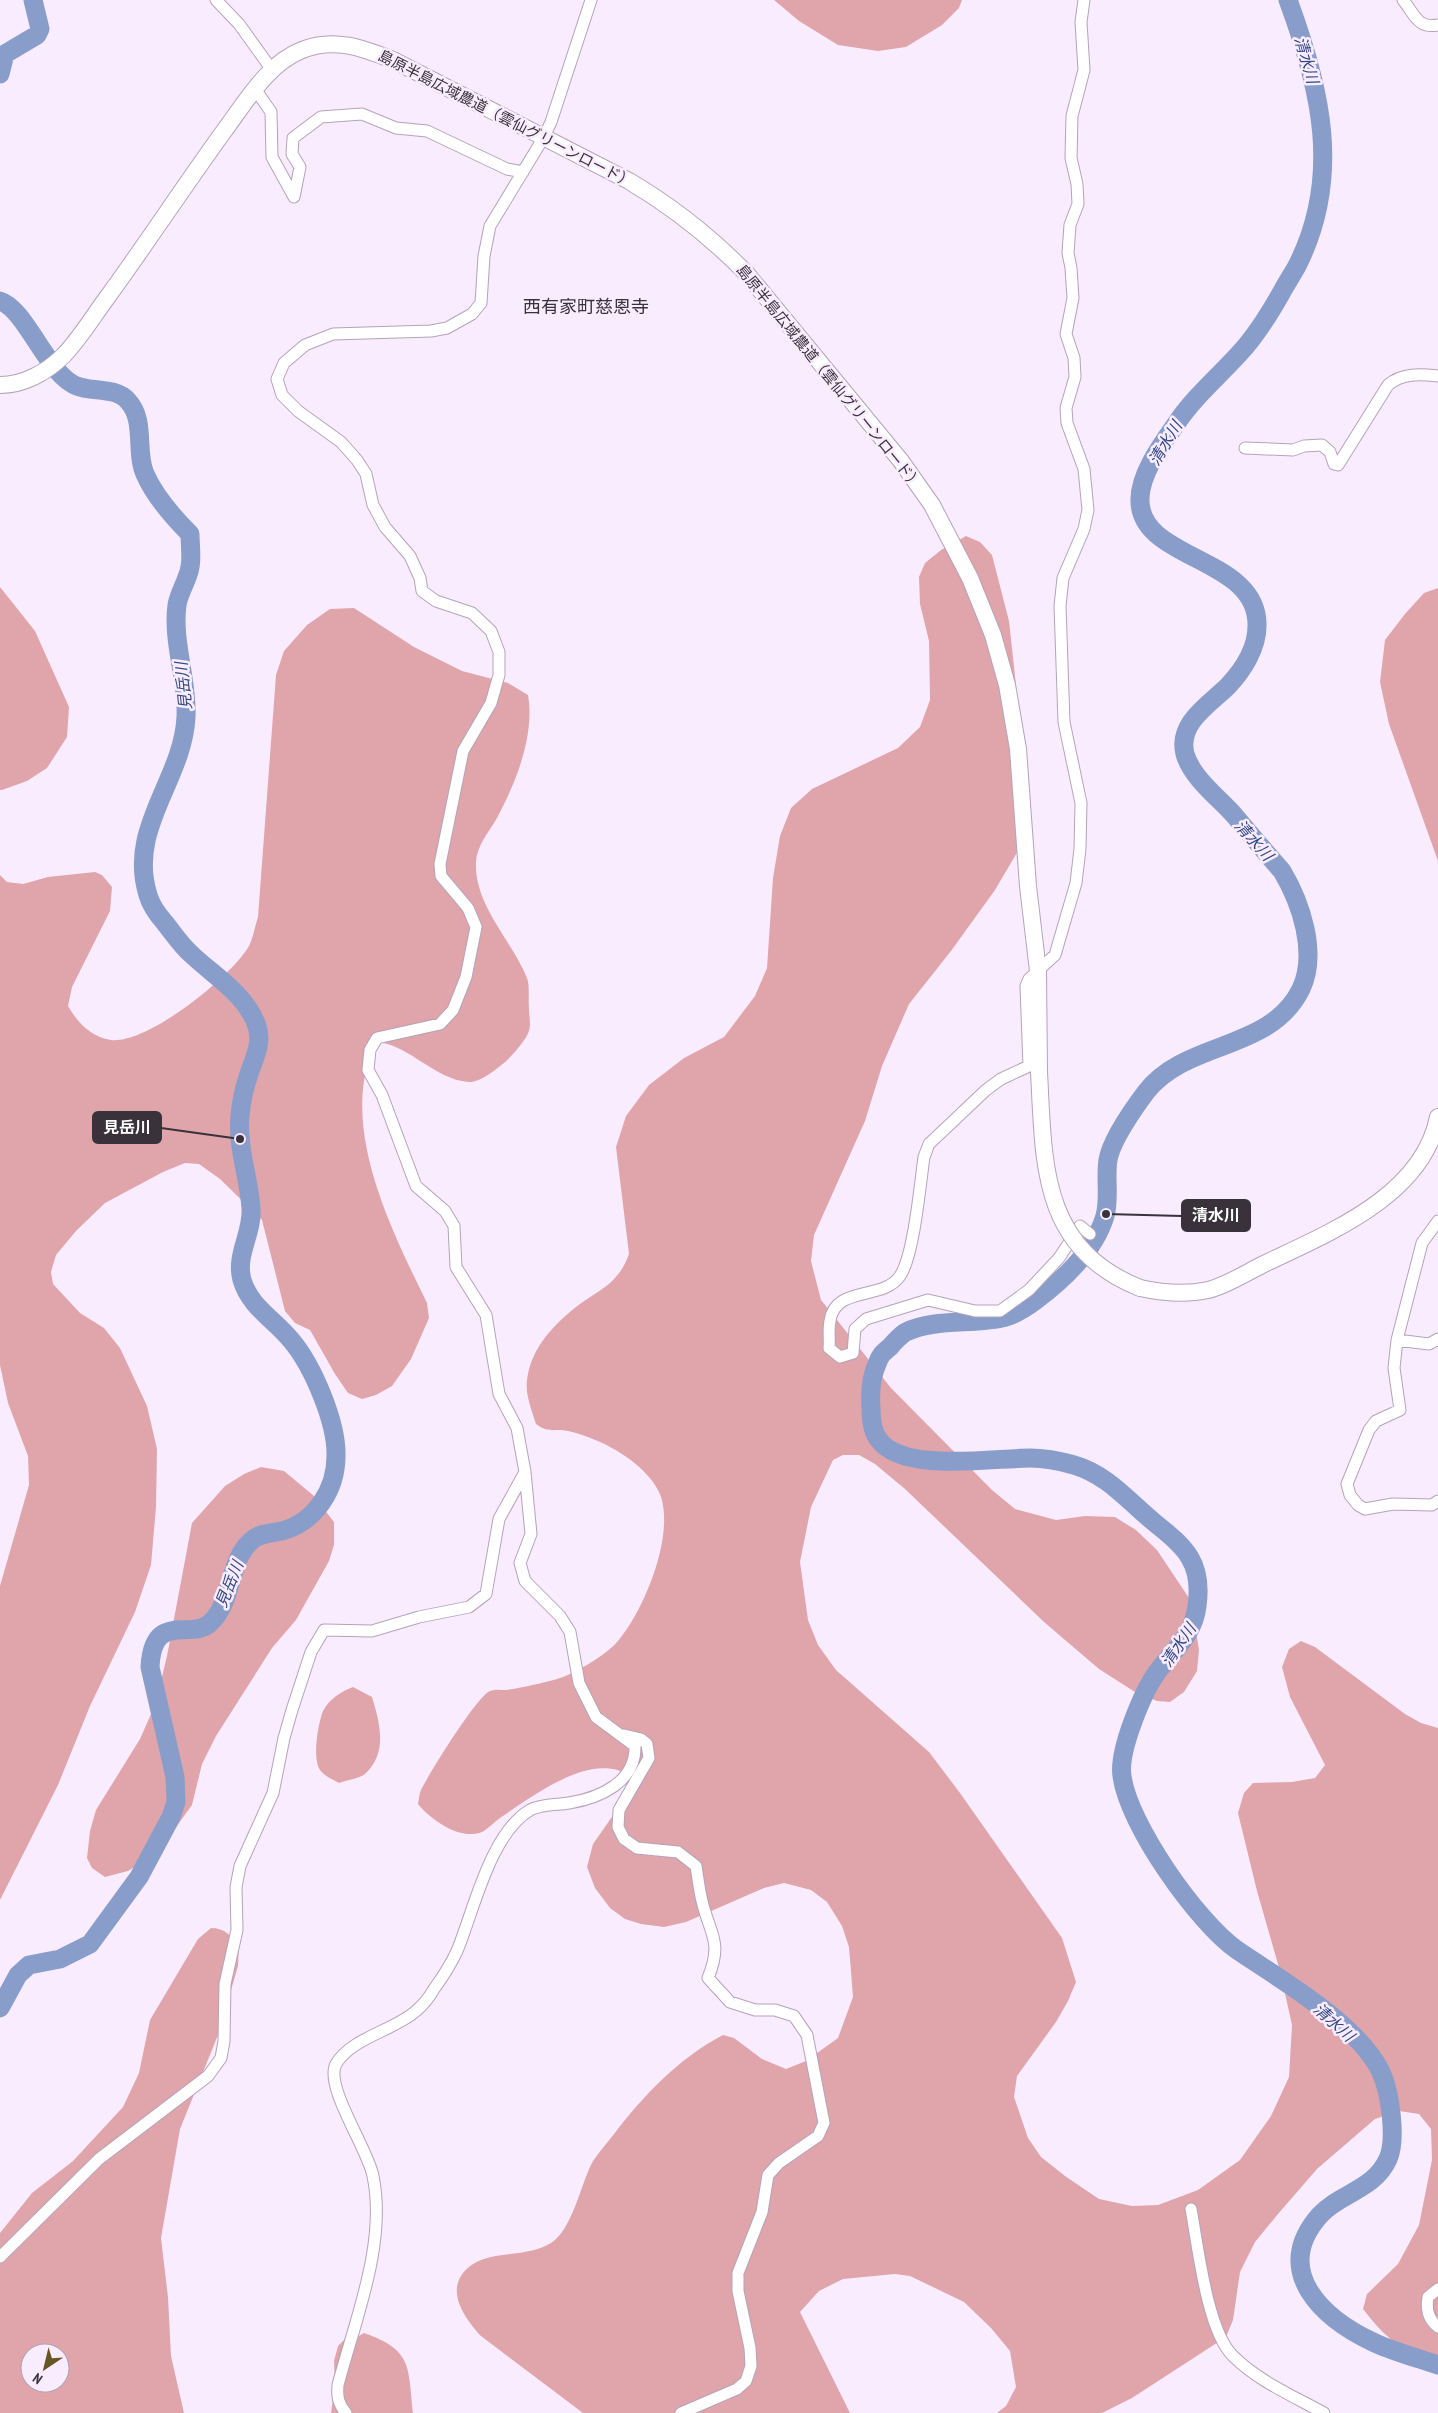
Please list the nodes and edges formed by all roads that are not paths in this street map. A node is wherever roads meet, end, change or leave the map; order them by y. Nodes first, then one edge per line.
1 (216, 0) edge
2 (591, 0) edge
3 (1084, 0) edge
4 (1403, 0) edge
5 (1438, 25) edge
6 (272, 70) junction
7 (255, 89) junction
8 (544, 138) junction
9 (523, 172) junction
10 (1438, 376) edge
11 (0, 385) edge
12 (1245, 448) dead end
13 (1038, 971) junction
14 (1437, 1128) edge
15 (1438, 1221) edge
16 (1090, 1234) dead end
17 (1438, 1339) edge
18 (1397, 1340) junction
19 (525, 1472) junction
20 (1438, 1502) edge
21 (620, 1735) junction
22 (1191, 2209) dead end
23 (0, 2257) edge
24 (1438, 2289) edge
25 (1438, 2327) edge
26 (346, 2413) edge
27 (681, 2413) edge
28 (1324, 2413) edge

1 - 6 street
2 - 8 street
3 - 13 street
4 - 5 street
6 - 7 street, 島原半島広域農道（雲仙グリーンロード）
6 - 8 street, 島原半島広域農道（雲仙グリーンロード）
7 - 9 street
7 - 11 street, 島原半島広域農道（雲仙グリーンロード）
8 - 9 street
8 - 13 street, 島原半島広域農道（雲仙グリーンロード）
9 - 19 street
10 - 12 street
13 - 14 street, 島原半島広域農道（雲仙グリーンロード）, bridge
13 - 16 street
15 - 18 street
17 - 18 street
18 - 20 street
19 - 21 street
19 - 23 street
21 - 26 street
21 - 27 street
22 - 28 street
24 - 25 street

